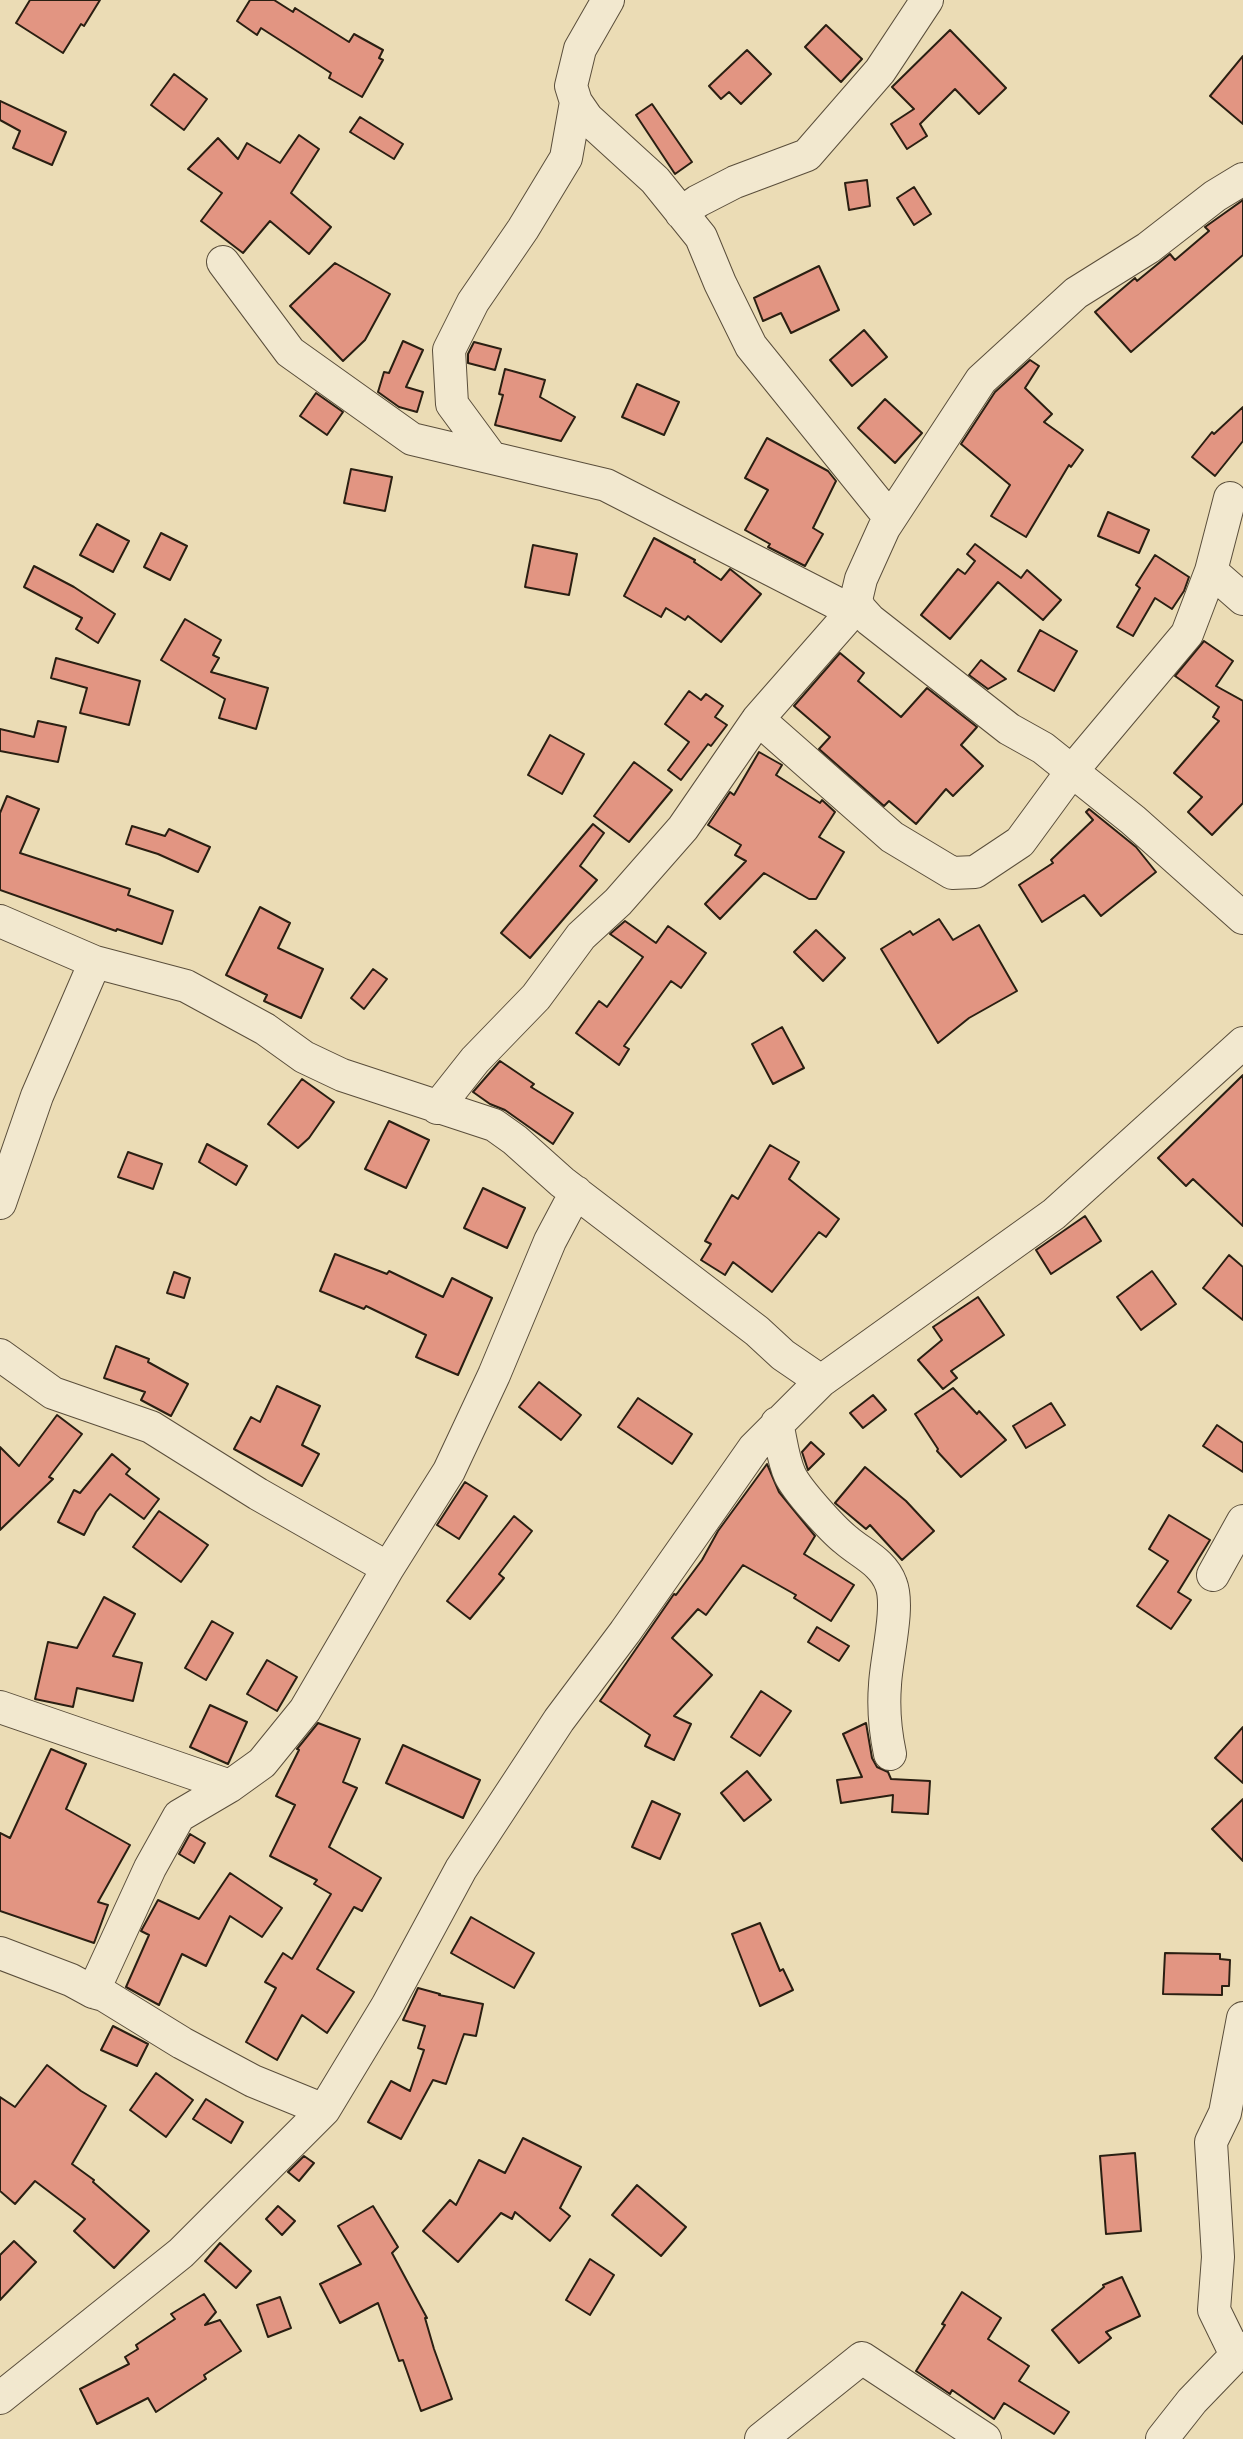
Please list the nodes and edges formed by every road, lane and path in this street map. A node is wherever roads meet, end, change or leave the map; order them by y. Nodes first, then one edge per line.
1 (608, 0) edge
2 (927, 0) edge
3 (576, 102) junction
4 (1243, 179) edge
5 (681, 213) junction
6 (223, 262) dead end
7 (491, 457) junction
8 (1230, 498) dead end
9 (890, 518) junction
10 (1211, 571) junction
11 (1243, 598) edge
12 (855, 608) junction
13 (758, 719) junction
14 (1072, 771) junction
15 (1243, 919) edge
16 (0, 921) edge
17 (95, 962) junction
18 (1243, 1043) edge
19 (437, 1108) junction
20 (576, 1192) junction
21 (0, 1203) edge
22 (0, 1355) edge
23 (821, 1381) junction
24 (777, 1423) junction
25 (1243, 1521) edge
26 (388, 1568) junction
27 (1213, 1575) dead end
28 (0, 1707) edge
29 (890, 1754) dead end
30 (230, 1786) junction
31 (0, 1952) edge
32 (93, 1992) junction
33 (1243, 2018) edge
34 (324, 2110) junction
35 (1240, 2351) edge
36 (0, 2398) edge
37 (761, 2439) edge
38 (985, 2439) edge
39 (1162, 2439) edge

1 - 3 street
2 - 5 street
3 - 5 street
3 - 7 street
4 - 9 street
5 - 9 street
6 - 7 street
7 - 12 street
8 - 10 street
9 - 12 street
10 - 11 street
10 - 14 street
12 - 13 street
12 - 14 street
13 - 14 street
13 - 19 street
14 - 15 street
16 - 17 street
17 - 19 street
17 - 21 street
18 - 23 street
19 - 20 street
20 - 23 street
20 - 26 street
22 - 26 street
23 - 24 street
24 - 29 street
24 - 34 street
25 - 27 street
26 - 30 street
28 - 30 street
30 - 32 street
31 - 32 street
32 - 34 street
33 - 35 street
34 - 36 street
35 - 39 street
37 - 38 street

